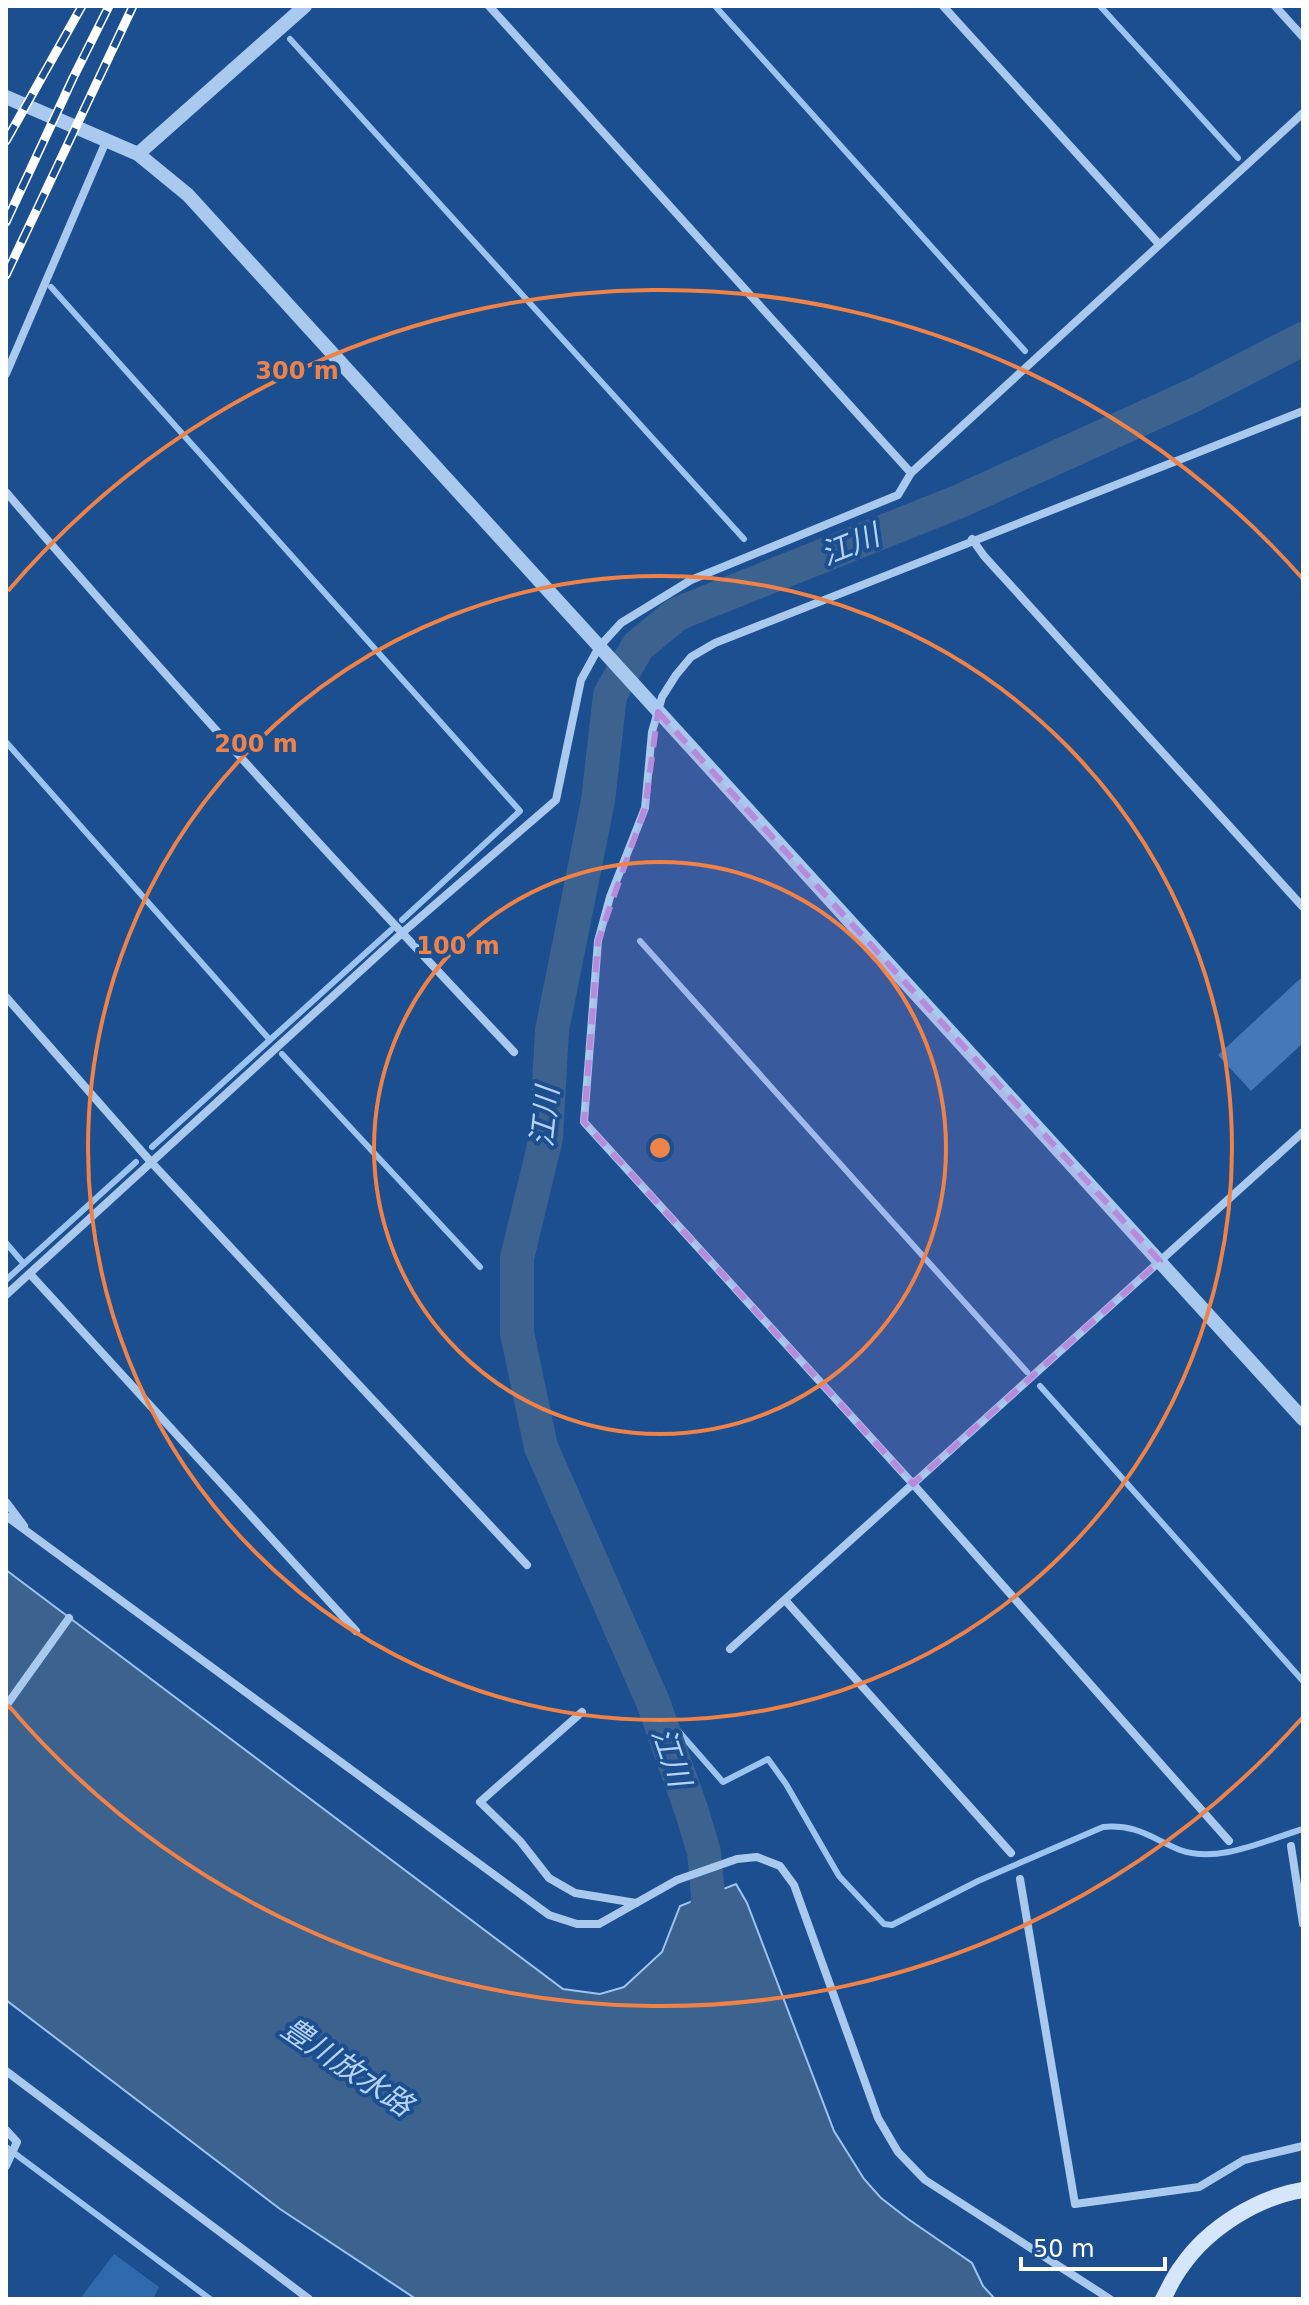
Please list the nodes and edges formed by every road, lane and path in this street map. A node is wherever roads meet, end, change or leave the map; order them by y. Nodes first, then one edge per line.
1 (305, 6) edge
2 (489, 6) edge
3 (943, 6) edge
4 (1275, 6) edge
5 (1303, 37) edge
6 (6, 97) edge
7 (1303, 113) edge
8 (107, 139) junction
9 (138, 154) junction
10 (1159, 244) junction
11 (6, 374) edge
12 (1303, 411) edge
13 (911, 473) junction
14 (6, 492) edge
15 (972, 539) junction
16 (601, 650) junction
17 (654, 707) junction
18 (1303, 907) edge
19 (402, 933) junction
20 (6, 997) edge
21 (514, 1052) dead end
22 (1301, 1138) edge
23 (151, 1162) junction
24 (1160, 1261) junction
25 (30, 1274) junction
26 (6, 1295) edge
27 (1303, 1419) edge
28 (913, 1484) junction
29 (6, 1502) edge
30 (6, 1516) edge
31 (29, 1533) junction
32 (527, 1565) dead end
33 (785, 1600) junction
34 (69, 1618) dead end
35 (356, 1631) dead end
36 (730, 1649) dead end
37 (6, 1706) edge
38 (582, 1712) dead end
39 (1229, 1841) dead end
40 (1291, 1846) dead end
41 (1011, 1853) dead end
42 (1020, 1879) dead end
43 (637, 1903) junction
44 (1303, 1924) edge
45 (6, 2071) edge
46 (6, 2130) edge
47 (1303, 2146) edge
48 (6, 2166) edge
49 (1303, 2190) edge
50 (309, 2299) edge
51 (1110, 2299) edge
52 (1163, 2299) edge

1 - 9 street
2 - 13 street
3 - 10 street
4 - 5 street
6 - 8 street
7 - 10 street
8 - 9 street
8 - 11 street
9 - 16 street
10 - 13 street
12 - 15 street
13 - 16 street
14 - 19 street
15 - 17 street
15 - 18 street
16 - 17 street
16 - 19 street
17 - 24 street
17 - 28 street
19 - 21 street
19 - 23 street
20 - 23 street
22 - 24 street
23 - 25 street
23 - 32 street
24 - 27 street
24 - 28 street
25 - 26 street
25 - 35 street
28 - 33 street
28 - 39 street
29 - 31 street
30 - 31 street
31 - 43 street
33 - 36 street
33 - 41 street
34 - 37 street
38 - 43 street
40 - 44 street
42 - 47 street
43 - 51 street
45 - 50 street
46 - 48 street
49 - 52 main road

